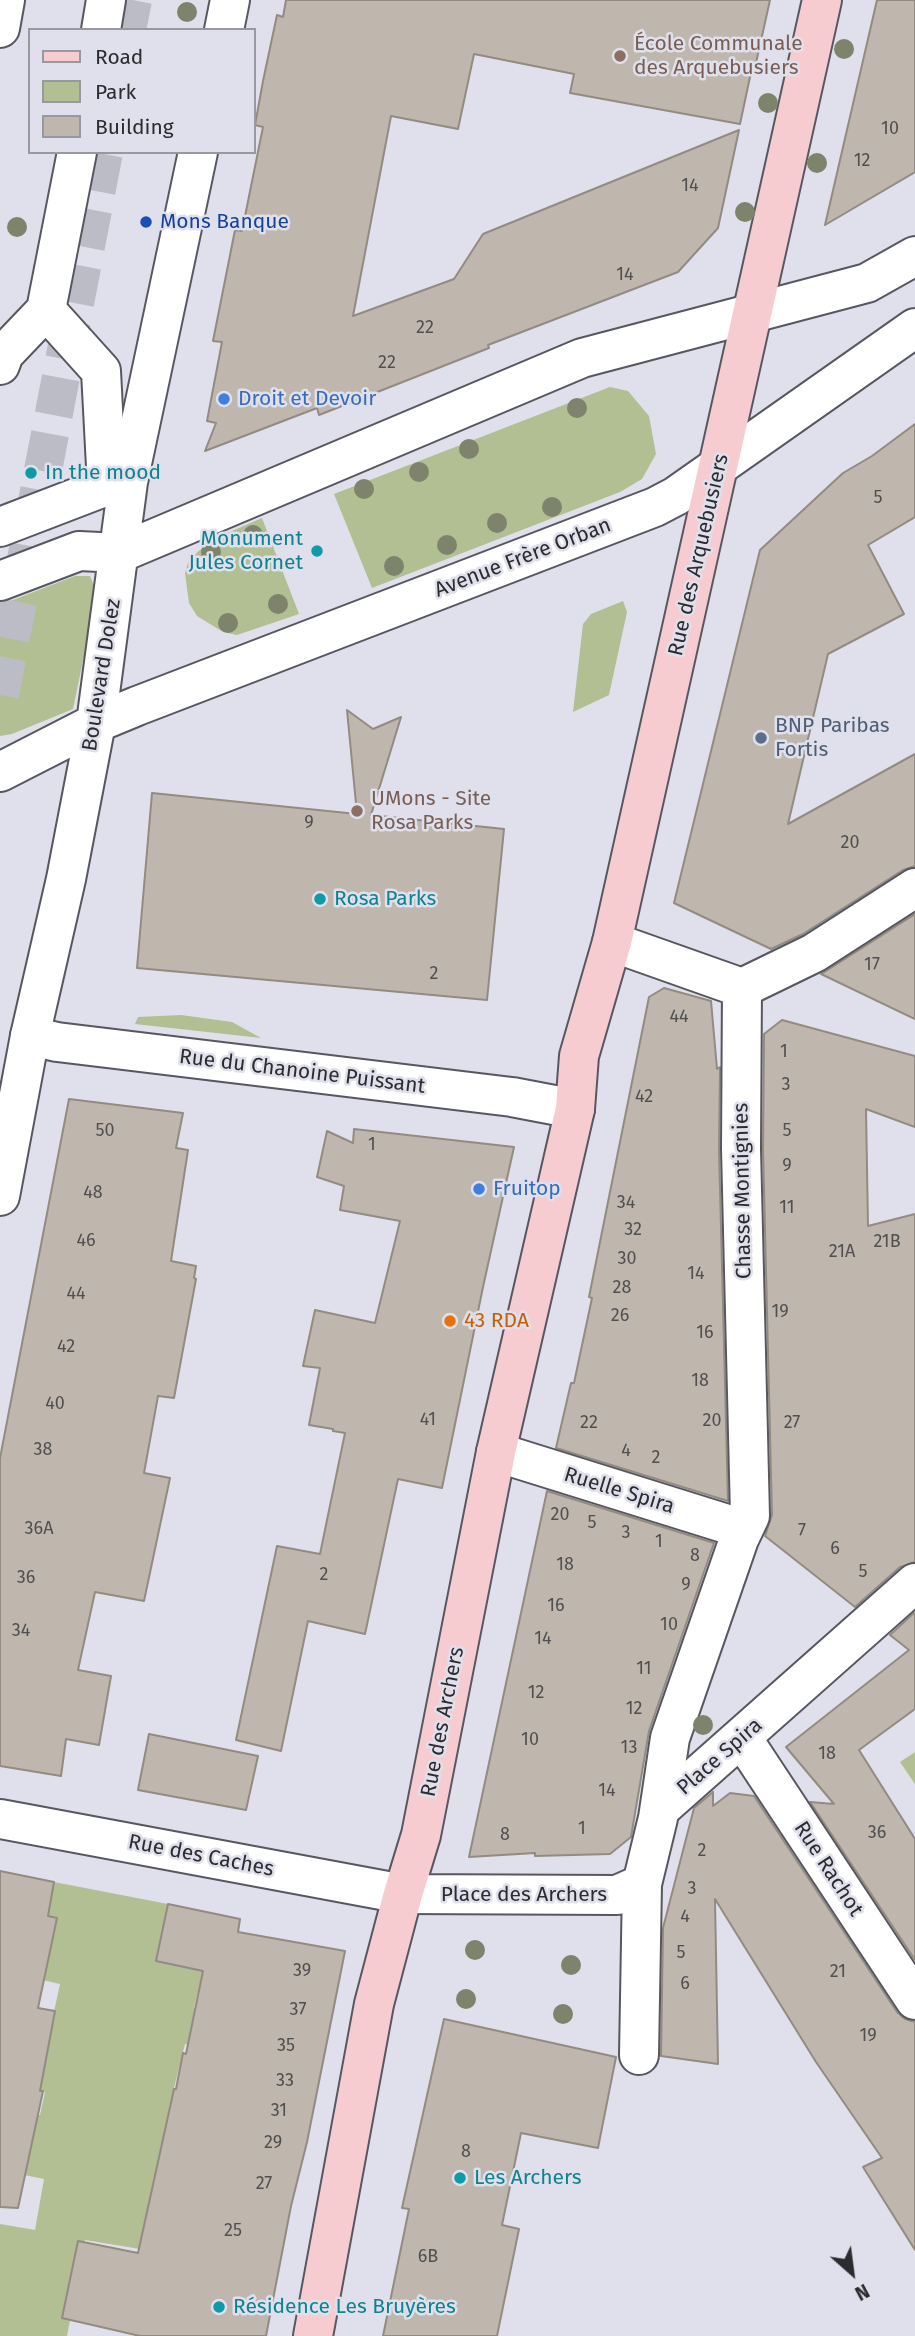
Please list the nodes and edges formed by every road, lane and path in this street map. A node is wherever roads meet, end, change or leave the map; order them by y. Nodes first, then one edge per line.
1 (5, 0) edge
2 (106, 0) edge
3 (230, 0) edge
4 (822, 0) edge
5 (0, 28) edge
6 (101, 28) edge
7 (224, 28) edge
8 (77, 154) edge
9 (198, 154) edge
10 (915, 256) edge
11 (46, 310) junction
12 (751, 314) junction
13 (915, 328) edge
14 (0, 365) edge
15 (719, 465) junction
16 (0, 527) edge
17 (120, 553) junction
18 (0, 581) edge
19 (96, 723) junction
20 (0, 772) edge
21 (915, 888) edge
22 (611, 942) junction
23 (742, 988) junction
24 (30, 1036) junction
25 (575, 1109) junction
26 (0, 1196) edge
27 (496, 1452) junction
28 (743, 1530) junction
29 (915, 1583) edge
30 (741, 1738) junction
31 (660, 1809) junction
32 (0, 1819) edge
33 (642, 1884) junction
34 (402, 1894) junction
35 (915, 2000) edge
36 (639, 2055) dead end
37 (313, 2336) edge

1 - 5 street
2 - 6 street
3 - 7 street
4 - 12 main road, Rue des Arquebusiers
8 - 11 street
9 - 17 street, Boulevard Dolez
10 - 12 street
11 - 14 street
11 - 16 street
12 - 15 main road, Rue des Arquebusiers
12 - 17 street
13 - 15 street, Avenue Frère Orban
15 - 19 street, Avenue Frère Orban
15 - 22 main road, Rue des Arquebusiers
17 - 18 street
17 - 19 street, Boulevard Dolez
19 - 20 street, Avenue Frère Orban
19 - 24 street, Boulevard Dolez
21 - 23 street
22 - 23 street
22 - 25 main road, Rue des Arquebusiers
23 - 28 street, Chasse Montignies
24 - 25 street, Rue du Chanoine Puissant
24 - 26 street, Boulevard Dolez
25 - 27 main road, Rue des Archers
27 - 28 street, Ruelle Spira
27 - 34 main road, Rue des Archers
28 - 31 street, Place Spira
29 - 30 street, Place Spira
30 - 31 street, Place Spira
30 - 35 street, Rue Rachot
31 - 33 street
32 - 34 street, Rue des Caches
33 - 34 street, Place des Archers
33 - 36 street
34 - 37 main road, Rue des Archers

